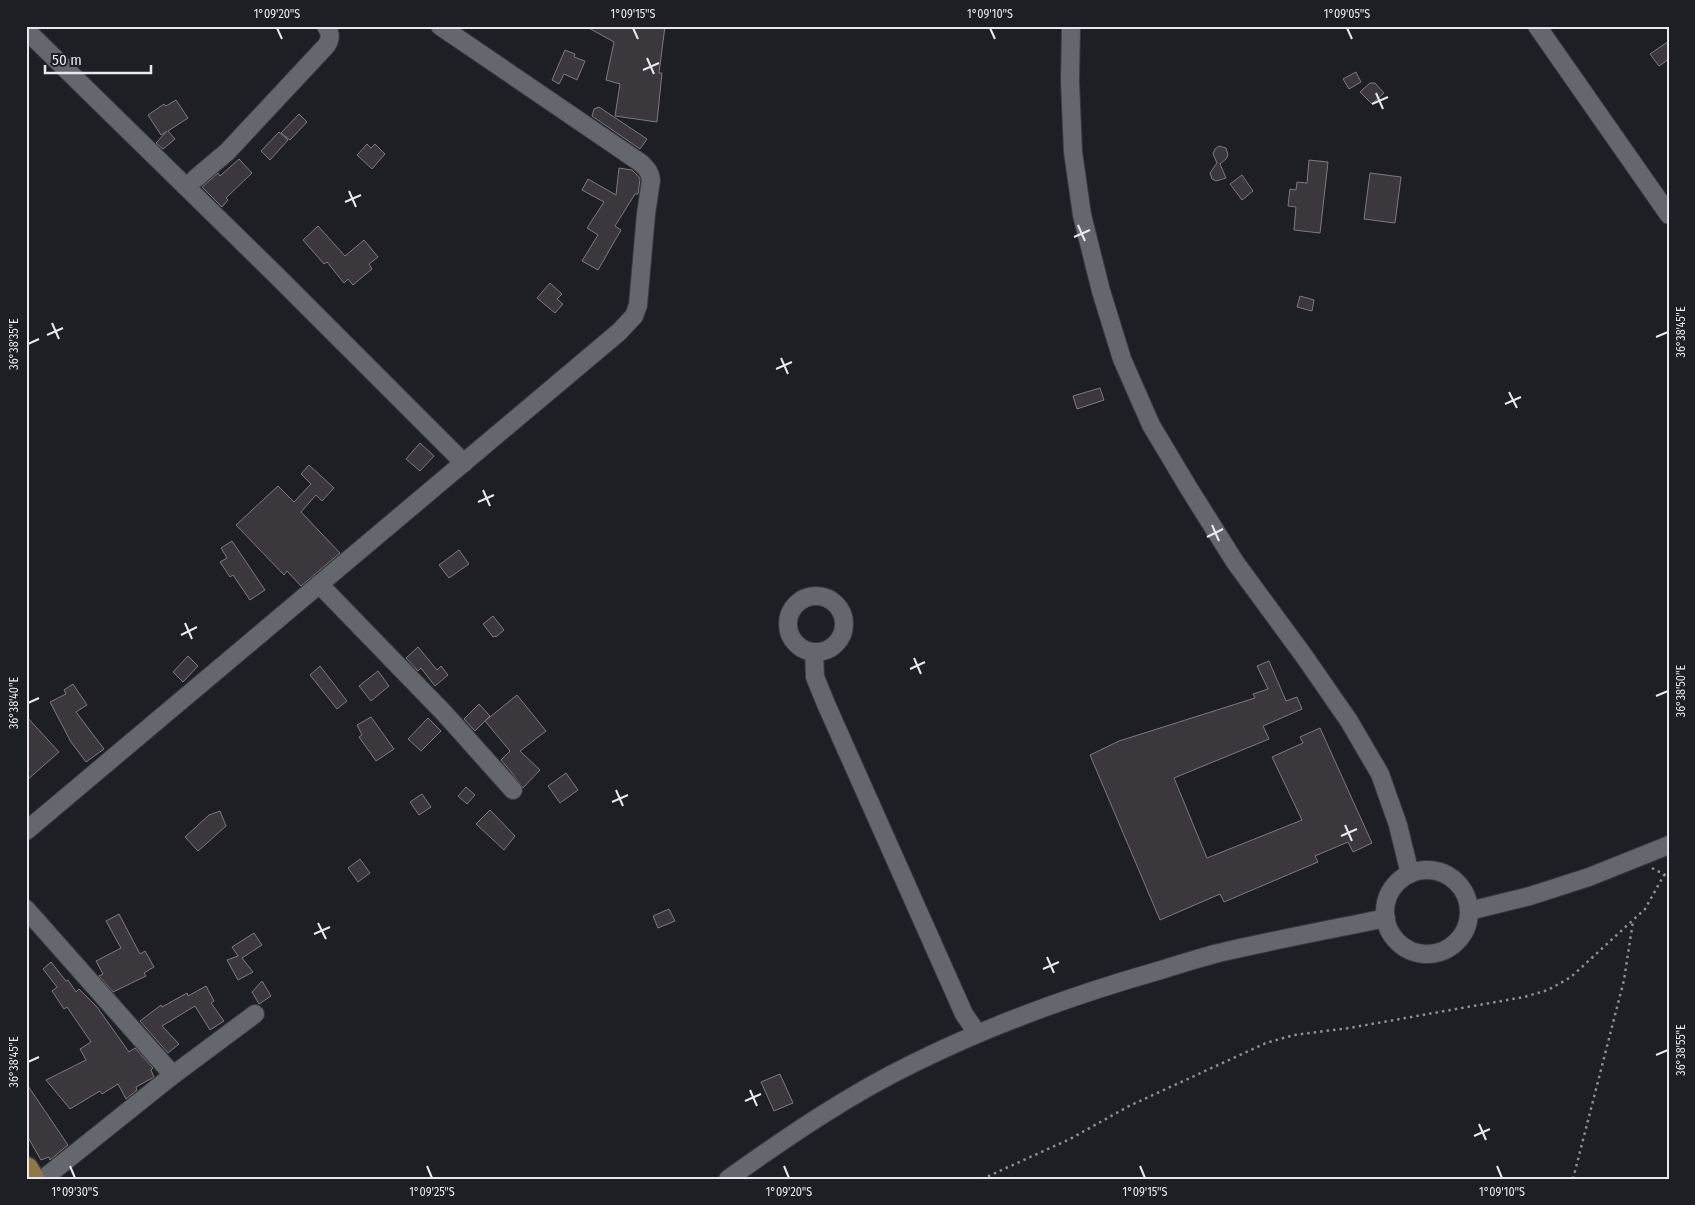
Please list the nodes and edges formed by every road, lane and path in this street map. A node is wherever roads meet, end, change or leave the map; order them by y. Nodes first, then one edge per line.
1 (326, 26) edge
2 (440, 26) edge
3 (1071, 26) edge
4 (1537, 26) edge
5 (26, 30) edge
6 (195, 179) dead end
7 (1669, 215) edge
8 (464, 463) junction
9 (318, 584) junction
10 (814, 652) dead end
11 (513, 790) dead end
12 (26, 831) edge
13 (1669, 845) edge
14 (1410, 874) junction
15 (1664, 875) dead end
16 (26, 909) edge
17 (1469, 911) junction
18 (1386, 918) junction
19 (1634, 920) junction
20 (255, 1014) dead end
21 (977, 1033) junction
22 (173, 1075) junction
23 (26, 1170) edge
24 (31, 1179) edge
25 (43, 1179) edge
26 (728, 1179) edge
27 (982, 1179) edge
28 (1573, 1179) edge

1 - 6 street
2 - 8 street
3 - 14 street
4 - 7 street
5 - 8 street
8 - 9 street
9 - 11 street
9 - 12 street
10 - 21 street
13 - 17 street
14 - 17 street
14 - 18 street
15 - 19 path
16 - 22 street
17 - 18 street
18 - 21 street
19 - 27 path
19 - 28 path
20 - 22 street
21 - 26 street
22 - 25 street
23 - 24 main road

